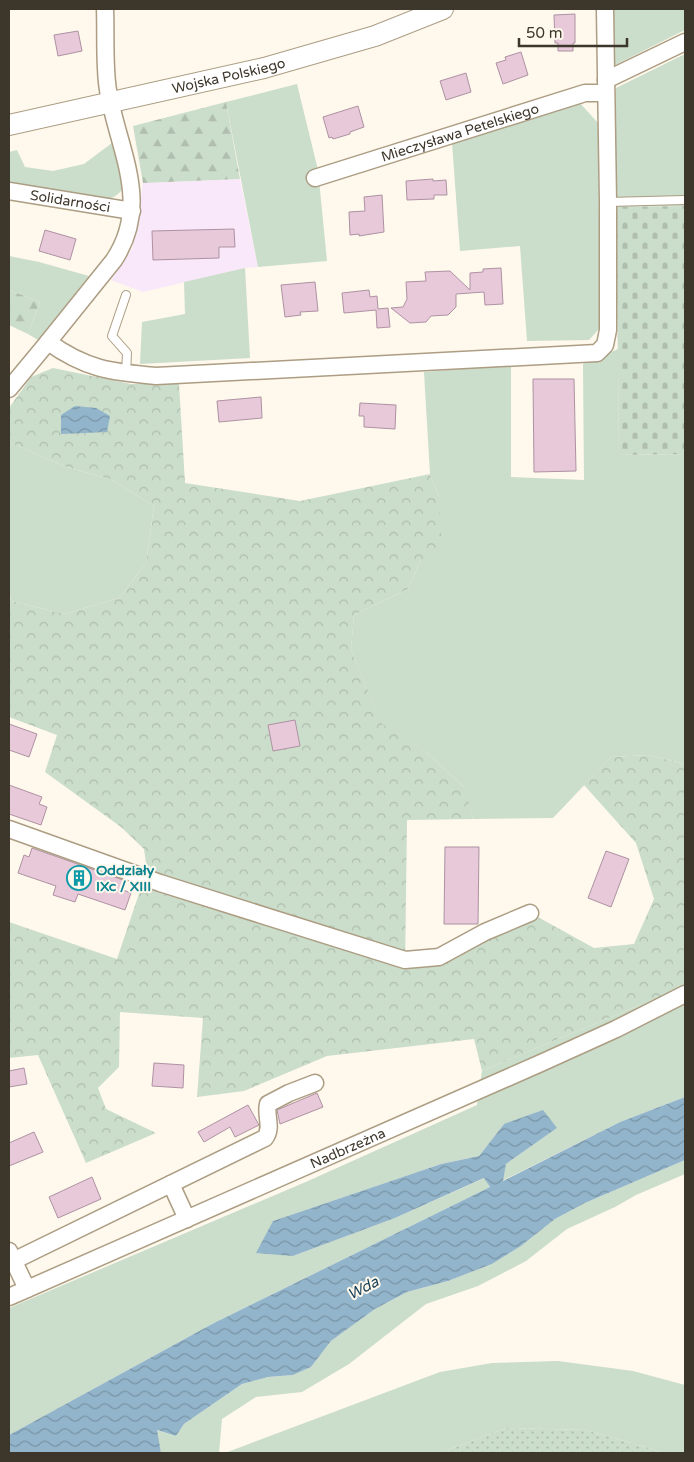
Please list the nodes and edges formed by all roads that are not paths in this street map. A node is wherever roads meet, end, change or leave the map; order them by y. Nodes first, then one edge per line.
1 (105, 9) edge
2 (443, 9) edge
3 (605, 9) edge
4 (685, 42) edge
5 (606, 87) junction
6 (110, 103) junction
7 (9, 125) edge
8 (316, 178) dead end
9 (9, 191) edge
10 (685, 200) edge
11 (608, 202) junction
12 (132, 210) junction
13 (126, 295) dead end
14 (48, 342) junction
15 (126, 374) junction
16 (9, 389) edge
17 (9, 829) edge
18 (530, 913) dead end
19 (685, 994) edge
20 (315, 1083) dead end
21 (171, 1184) junction
22 (187, 1219) junction
23 (10, 1258) edge
24 (27, 1289) junction
25 (9, 1297) edge

1 - 6 street
2 - 6 street, Wojska Polskiego
3 - 5 street
4 - 5 street
5 - 8 street, Mieczysława Petelskiego
5 - 11 street
6 - 7 street, Wojska Polskiego
6 - 12 street
9 - 12 street, Solidarności
10 - 11 lane
11 - 15 street
12 - 14 street
13 - 15 lane
14 - 15 street
14 - 16 street
17 - 18 street
19 - 22 street, Nadbrzeżna
20 - 21 street
21 - 22 street
21 - 23 street
22 - 24 street, Nadbrzeżna
23 - 24 street
24 - 25 street, Nadbrzeżna

